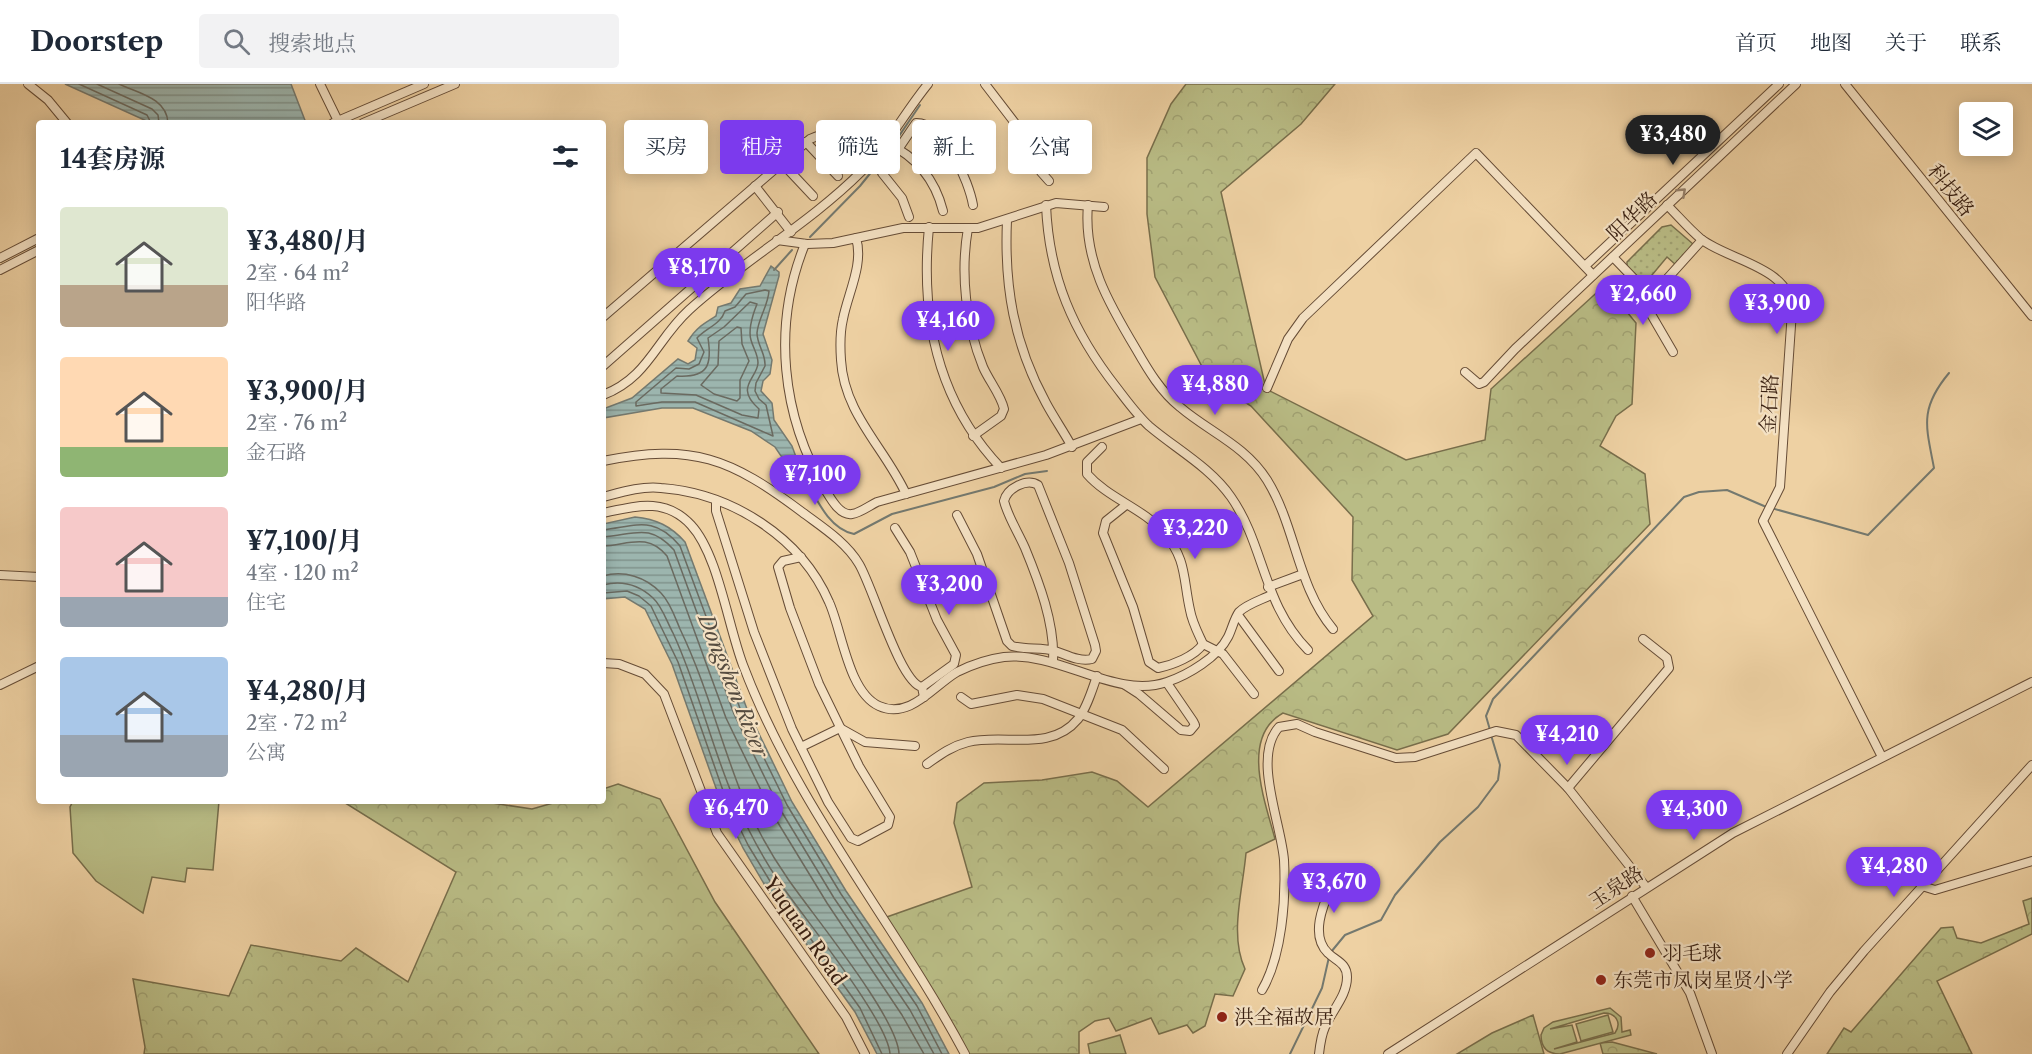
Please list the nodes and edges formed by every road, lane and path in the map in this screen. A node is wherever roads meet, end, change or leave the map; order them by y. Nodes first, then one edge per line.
1 (28, 84) edge
2 (320, 84) edge
3 (424, 84) edge
4 (455, 84) edge
5 (928, 84) edge
6 (985, 84) edge
7 (1779, 84) edge
8 (1796, 84) edge
9 (1845, 84) edge
10 (65, 120) edge
11 (336, 120) edge
12 (344, 120) edge
13 (370, 120) edge
14 (900, 124) edge
15 (816, 138) edge
16 (806, 142) joint
17 (900, 145) edge
18 (900, 150) edge
19 (769, 174) edge
20 (792, 174) edge
21 (858, 174) edge
22 (883, 174) edge
23 (838, 176) dead end
24 (1049, 181) dead end
25 (755, 186) junction
26 (813, 196) dead end
27 (973, 205) dead end
28 (1046, 205) junction
29 (1088, 205) junction
30 (1667, 205) junction
31 (1104, 207) dead end
32 (943, 211) dead end
33 (778, 212) junction
34 (909, 217) dead end
35 (1007, 220) junction
36 (929, 227) junction
37 (968, 228) junction
38 (791, 232) junction
39 (856, 238) junction
40 (36, 240) edge
41 (777, 240) junction
42 (1702, 240) junction
43 (805, 244) junction
44 (36, 252) edge
45 (1613, 257) junction
46 (0, 258) edge
47 (1585, 266) junction
48 (0, 270) edge
49 (1593, 275) junction
50 (1642, 287) junction
51 (606, 314) edge
52 (2032, 316) edge
53 (1673, 352) dead end
54 (606, 363) edge
55 (1465, 372) dead end
56 (1267, 388) dead end
57 (606, 394) edge
58 (1142, 418) junction
59 (973, 436) junction
60 (1072, 447) junction
61 (1102, 447) dead end
62 (606, 461) edge
63 (1001, 468) junction
64 (906, 494) junction
65 (606, 496) edge
66 (716, 501) junction
67 (1126, 505) junction
68 (606, 512) edge
69 (957, 515) dead end
70 (895, 528) dead end
71 (801, 557) junction
72 (1303, 574) junction
73 (0, 575) edge
74 (36, 577) edge
75 (1270, 591) junction
76 (1238, 615) junction
77 (1333, 629) dead end
78 (1642, 639) dead end
79 (1203, 644) junction
80 (1308, 650) dead end
81 (1054, 651) junction
82 (1218, 651) junction
83 (1053, 661) junction
84 (606, 663) edge
85 (36, 667) edge
86 (1279, 671) dead end
87 (1097, 676) junction
88 (1167, 682) junction
89 (2032, 682) edge
90 (1121, 683) junction
91 (0, 685) edge
92 (922, 687) junction
93 (1254, 694) dead end
94 (924, 697) junction
95 (961, 697) dead end
96 (1081, 715) junction
97 (840, 728) junction
98 (915, 746) dead end
99 (801, 747) junction
100 (1882, 757) junction
101 (927, 764) dead end
102 (2032, 765) edge
103 (1164, 769) dead end
104 (1568, 788) junction
105 (2032, 861) edge
106 (1334, 879) dead end
107 (1922, 886) junction
108 (1646, 887) junction
109 (1632, 896) junction
110 (1262, 990) dead end
111 (865, 1054) edge
112 (965, 1054) edge
113 (1319, 1054) edge
114 (1388, 1054) edge
115 (1712, 1054) edge
116 (1787, 1054) edge

1 - 10 street
2 - 11 street
3 - 12 street
4 - 13 street
5 - 14 street
6 - 24 street
7 - 47 street, 阳华路
30 -> 8 street, 阳华路
9 - 52 street, 科技路
15 - 16 street
16 - 23 street
17 - 27 street
18 - 32 street
19 - 25 street
20 - 26 street
21 - 38 street
22 - 34 street
25 - 33 street
25 - 51 street
28 - 29 street
28 - 35 street
28 - 58 street
29 - 31 street
29 - 72 street
30 - 42 street, 金石路
30 - 45 street, 阳华路
33 - 38 street
33 - 54 street
35 - 37 street
35 - 60 street
36 - 37 street
36 - 39 street
36 - 59 street
37 - 59 street
38 - 41 street
39 - 43 street
39 - 64 street
40 - 46 street
41 - 43 street
41 - 57 street
42 - 50 street
42 - 100 street, 金石路
43 - 64 street
44 - 48 street
45 - 49 street, 阳华路
45 - 50 street
47 - 49 street
47 - 56 street
49 - 55 street, 阳华路
50 - 53 street
58 - 60 street
58 - 75 street
59 - 63 street
60 - 63 street
61 - 67 street
62 - 92 street
63 - 64 street
65 - 66 street
66 - 71 street
66 - 99 street
67 - 79 street
67 - 79 street
68 - 112 street
69 - 81 street
70 - 92 street
71 - 94 street
71 - 97 street
72 - 75 street
72 - 77 street
73 - 74 street
75 - 76 street
75 - 80 street
76 - 82 street
76 - 86 street
78 - 104 street
79 - 82 street
81 - 81 street
81 - 83 street
82 - 88 street
82 - 93 street
83 - 87 street
83 - 94 street
84 - 111 street, Yuquan Road
85 - 91 street
87 - 90 street
87 - 96 street
88 - 90 street
88 - 90 street
89 - 100 street, 玉泉路
92 - 94 street
95 - 96 street
96 - 101 street
96 - 103 street
97 - 98 street
97 - 99 street
97 - 99 street
100 - 108 street, 玉泉路
102 - 107 street
104 - 108 street
104 - 110 street
105 - 107 street
106 - 113 street
107 - 116 street
108 - 109 street, 玉泉路
109 - 114 street, 玉泉路
109 - 115 street

